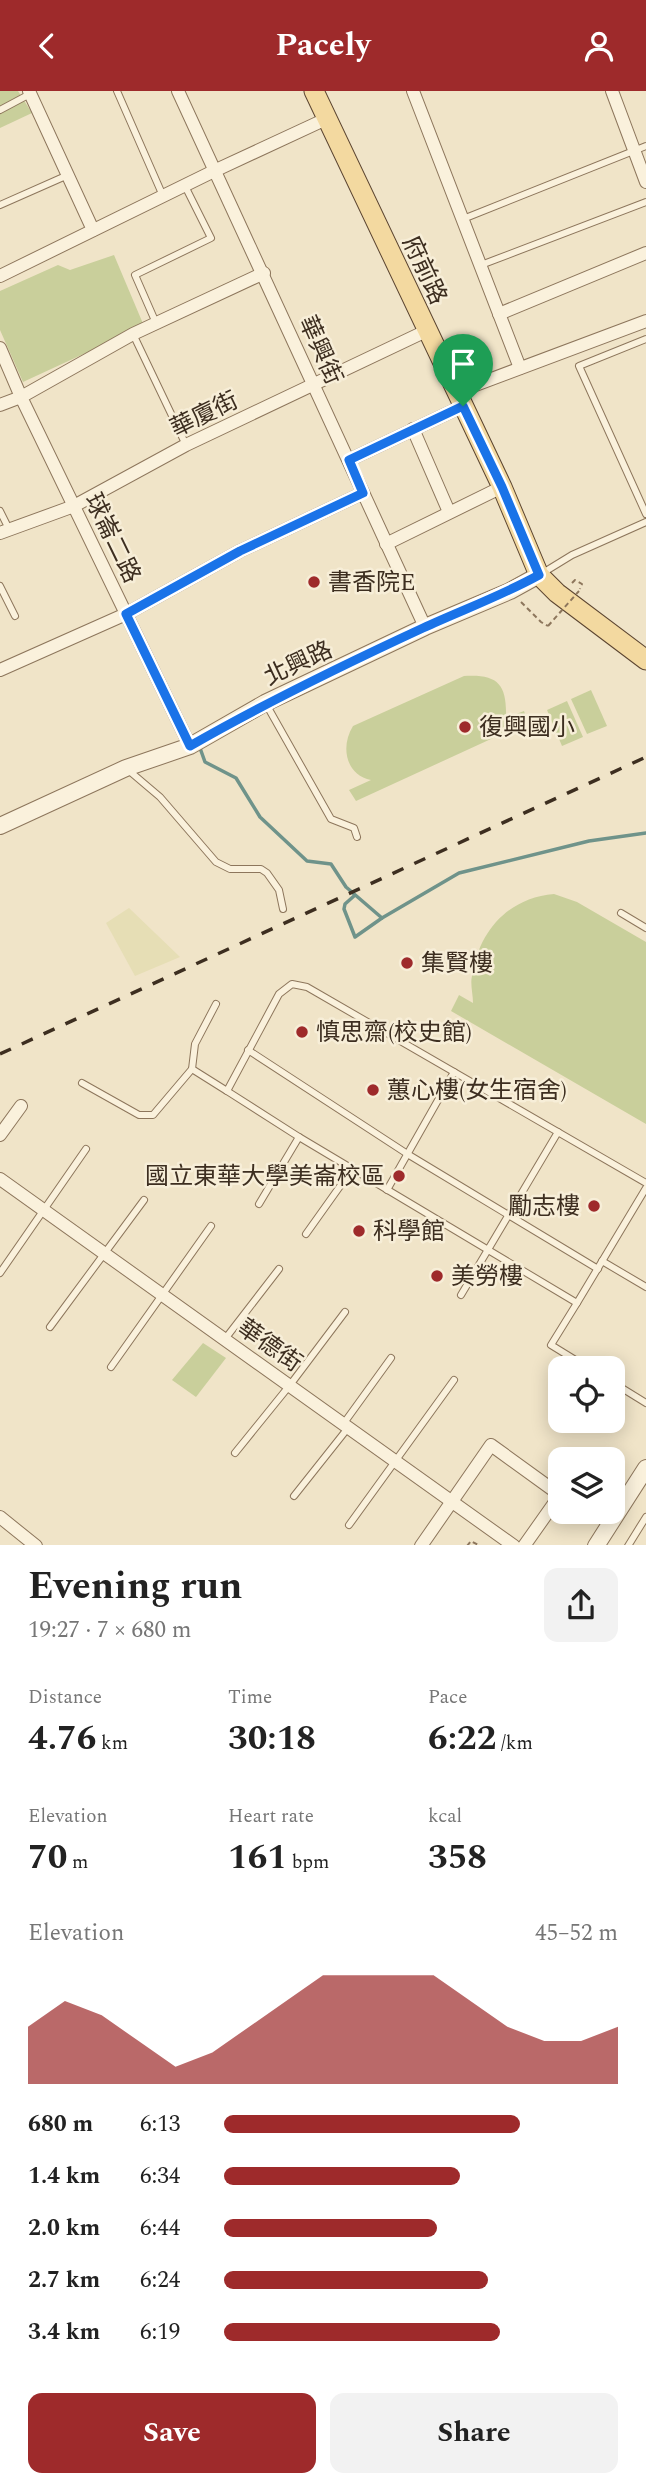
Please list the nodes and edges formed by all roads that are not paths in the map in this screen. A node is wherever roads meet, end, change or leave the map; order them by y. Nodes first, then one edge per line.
1 (117, 91) edge
2 (178, 91) edge
3 (314, 91) edge
4 (413, 91) edge
5 (612, 91) edge
6 (30, 93) edge
7 (0, 110) edge
8 (326, 119) junction
9 (640, 148) edge
10 (214, 171) junction
11 (68, 175) junction
12 (646, 182) edge
13 (185, 186) junction
14 (163, 196) junction
15 (646, 202) edge
16 (0, 205) edge
17 (462, 220) junction
18 (93, 229) junction
19 (646, 253) edge
20 (480, 266) junction
21 (264, 273) junction
22 (0, 277) edge
23 (499, 314) junction
24 (646, 321) edge
25 (156, 323) junction
26 (426, 331) junction
27 (133, 334) junction
28 (646, 339) edge
29 (0, 348) edge
30 (520, 369) junction
31 (314, 385) junction
32 (21, 397) junction
33 (460, 399) junction
34 (0, 405) edge
35 (413, 429) junction
36 (186, 445) junction
37 (349, 460) junction
38 (502, 487) junction
39 (363, 493) junction
40 (74, 506) junction
41 (645, 509) edge
42 (0, 511) edge
43 (449, 512) junction
44 (646, 522) edge
45 (5, 531) edge
46 (386, 544) junction
47 (539, 575) junction
48 (0, 586) edge
49 (126, 614) junction
50 (15, 616) dead end
51 (425, 627) junction
52 (646, 660) edge
53 (0, 670) edge
54 (265, 703) junction
55 (190, 746) junction
56 (126, 768) junction
57 (0, 826) edge
58 (357, 837) dead end
59 (283, 909) dead end
60 (621, 913) dead end
61 (646, 928) edge
62 (216, 1004) dead end
63 (248, 1050) junction
64 (192, 1069) junction
65 (454, 1072) junction
66 (82, 1083) dead end
67 (226, 1091) junction
68 (20, 1106) dead end
69 (558, 1132) junction
70 (0, 1135) edge
71 (299, 1137) junction
72 (86, 1149) dead end
73 (409, 1155) junction
74 (353, 1168) junction
75 (0, 1179) edge
76 (646, 1186) edge
77 (387, 1190) junction
78 (144, 1200) dead end
79 (259, 1204) dead end
80 (44, 1210) junction
81 (508, 1216) junction
82 (211, 1226) dead end
83 (306, 1234) dead end
84 (488, 1250) junction
85 (105, 1253) junction
86 (602, 1261) junction
87 (279, 1269) dead end
88 (598, 1269) junction
89 (0, 1273) edge
90 (646, 1287) edge
91 (163, 1294) junction
92 (461, 1295) dead end
93 (577, 1303) junction
94 (345, 1312) dead end
95 (50, 1328) dead end
96 (225, 1339) junction
97 (569, 1356) edge
98 (391, 1358) dead end
99 (111, 1367) dead end
100 (454, 1380) dead end
101 (290, 1385) junction
102 (625, 1390) edge
103 (646, 1403) edge
104 (346, 1425) junction
105 (235, 1453) dead end
106 (396, 1460) junction
107 (646, 1468) edge
108 (548, 1486) edge
109 (294, 1496) dead end
110 (452, 1500) junction
111 (548, 1512) edge
112 (0, 1517) edge
113 (646, 1517) edge
114 (349, 1525) dead end
115 (36, 1545) edge
116 (421, 1545) edge
117 (514, 1545) edge
118 (524, 1545) edge
119 (596, 1545) edge
120 (628, 1545) edge

1 - 14 lane
2 - 10 street, 華興街
3 - 8 main road, 府前路
4 - 17 street
5 - 9 street
6 - 7 lane
6 - 11 street
8 - 10 street
8 - 26 main road, 府前路
9 - 12 street
9 - 17 lane
10 - 13 street
10 - 21 street, 華興街
11 - 16 lane
11 - 18 street
13 - 14 street
13 - 25 lane
14 - 18 street
15 - 20 lane
17 - 20 street
18 - 22 street
19 - 23 street
20 - 23 street
21 - 25 street
21 - 31 street, 華興街
23 - 30 street
24 - 30 street
25 - 27 street
26 - 31 street, 華廈街
26 - 33 main road, 府前路
27 - 32 street
27 - 36 lane
28 - 41 lane
29 - 32 street, 球崙二路
30 - 33 street
31 - 36 street, 華廈街
31 - 37 street, 華興街
32 - 34 street
32 - 40 street, 球崙二路
33 - 35 street
33 - 38 main road, 府前路
35 - 37 street
35 - 43 street
36 - 40 street, 華廈街
37 - 39 street, 華興街
38 - 43 street
38 - 47 main road, 府前路
39 - 46 street, 華興街
39 - 49 street
40 - 45 street, 華廈街
40 - 49 street, 球崙二路
42 - 45 lane
43 - 46 street
44 - 47 lane
46 - 51 street, 華興街
47 - 51 street, 北興路
47 - 52 main road, 府前路
48 - 50 lane
49 - 53 street
49 - 55 street, 球崙二路
51 - 54 street, 北興路
54 - 55 street, 北興路
54 - 58 lane
55 - 56 street, 北興路
56 - 57 street, 北興路
56 - 59 lane
60 - 61 lane
62 - 64 lane
63 - 65 lane
63 - 67 lane
63 - 73 lane
64 - 66 lane
64 - 67 lane
65 - 69 lane
65 - 73 lane
67 - 71 lane
68 - 70 street
69 - 76 lane
69 - 81 lane
71 - 74 lane
71 - 79 lane
72 - 80 lane
73 - 77 lane
73 - 81 lane
74 - 77 lane
74 - 83 lane
75 - 80 street, 華德街
76 - 86 lane
77 - 84 lane
78 - 85 lane
80 - 85 street, 華德街
80 - 89 lane
81 - 84 lane
81 - 88 lane
82 - 91 lane
84 - 92 lane
84 - 93 lane
85 - 91 street, 華德街
85 - 95 lane
86 - 88 lane
86 - 90 lane
87 - 96 lane
88 - 93 lane
91 - 96 street, 華德街
91 - 99 lane
93 - 97 lane
94 - 101 lane
96 - 101 street, 華德街
98 - 104 lane
100 - 106 lane
101 - 104 street, 華德街
101 - 105 lane
102 - 103 lane
104 - 106 street, 華德街
104 - 109 lane
106 - 110 street, 華德街
106 - 114 lane
107 - 119 street
108 - 110 street
110 - 116 street
110 - 117 street, 華德街
111 - 118 street
112 - 115 street
113 - 120 lane

